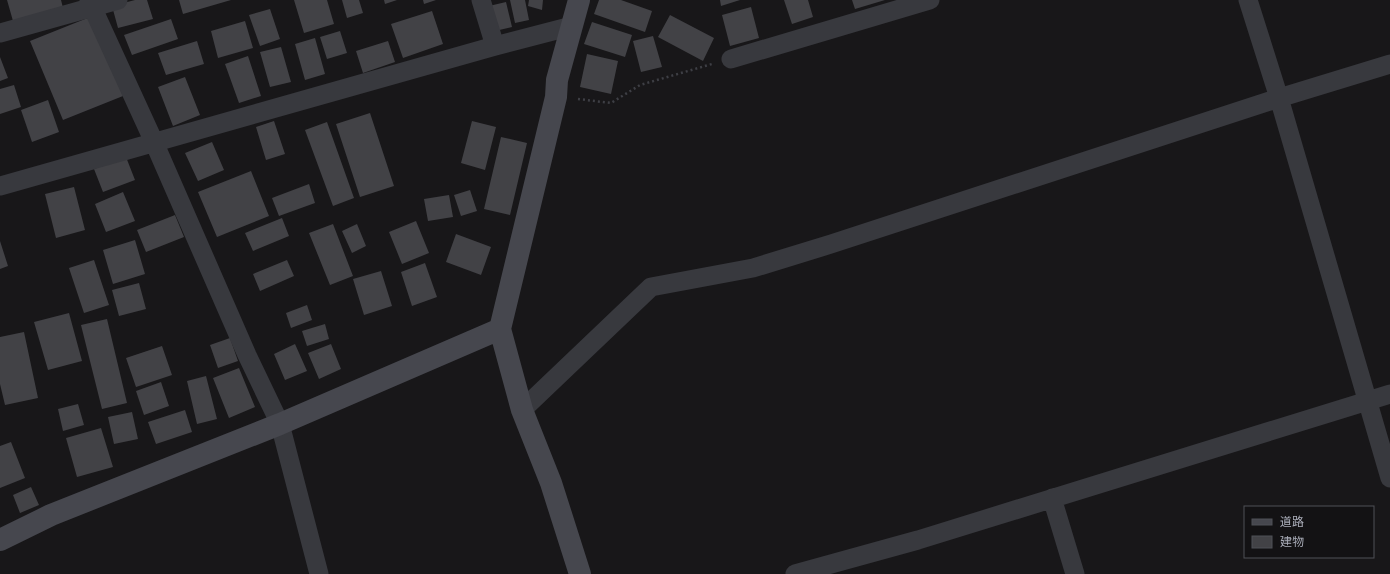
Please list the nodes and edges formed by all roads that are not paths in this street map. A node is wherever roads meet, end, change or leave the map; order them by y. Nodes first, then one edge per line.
1 (118, 0) edge
2 (481, 0) edge
3 (579, 0) edge
4 (930, 0) edge
5 (1248, 0) edge
6 (91, 4) edge
7 (572, 26) junction
8 (0, 34) edge
9 (495, 46) junction
10 (731, 59) road end
11 (1390, 64) edge
12 (1279, 98) junction
13 (154, 142) junction
14 (0, 186) edge
15 (500, 328) junction
16 (1390, 394) edge
17 (1368, 400) junction
18 (522, 410) junction
19 (280, 424) junction
20 (1390, 478) edge
21 (1052, 498) junction
22 (0, 540) edge
23 (319, 574) edge
24 (580, 574) edge
25 (795, 574) edge
26 (1075, 574) edge

1 - 6 street
2 - 9 street
3 - 7 street
4 - 10 street
5 - 12 street
6 - 8 street
6 - 13 street
7 - 9 street
7 - 15 street
9 - 13 street
11 - 12 street
12 - 17 street
12 - 18 street
13 - 14 street
13 - 19 street
15 - 18 street
15 - 19 street
16 - 17 street
17 - 20 street
17 - 21 street
18 - 24 street
19 - 22 street
19 - 23 street
21 - 25 street
21 - 26 street

